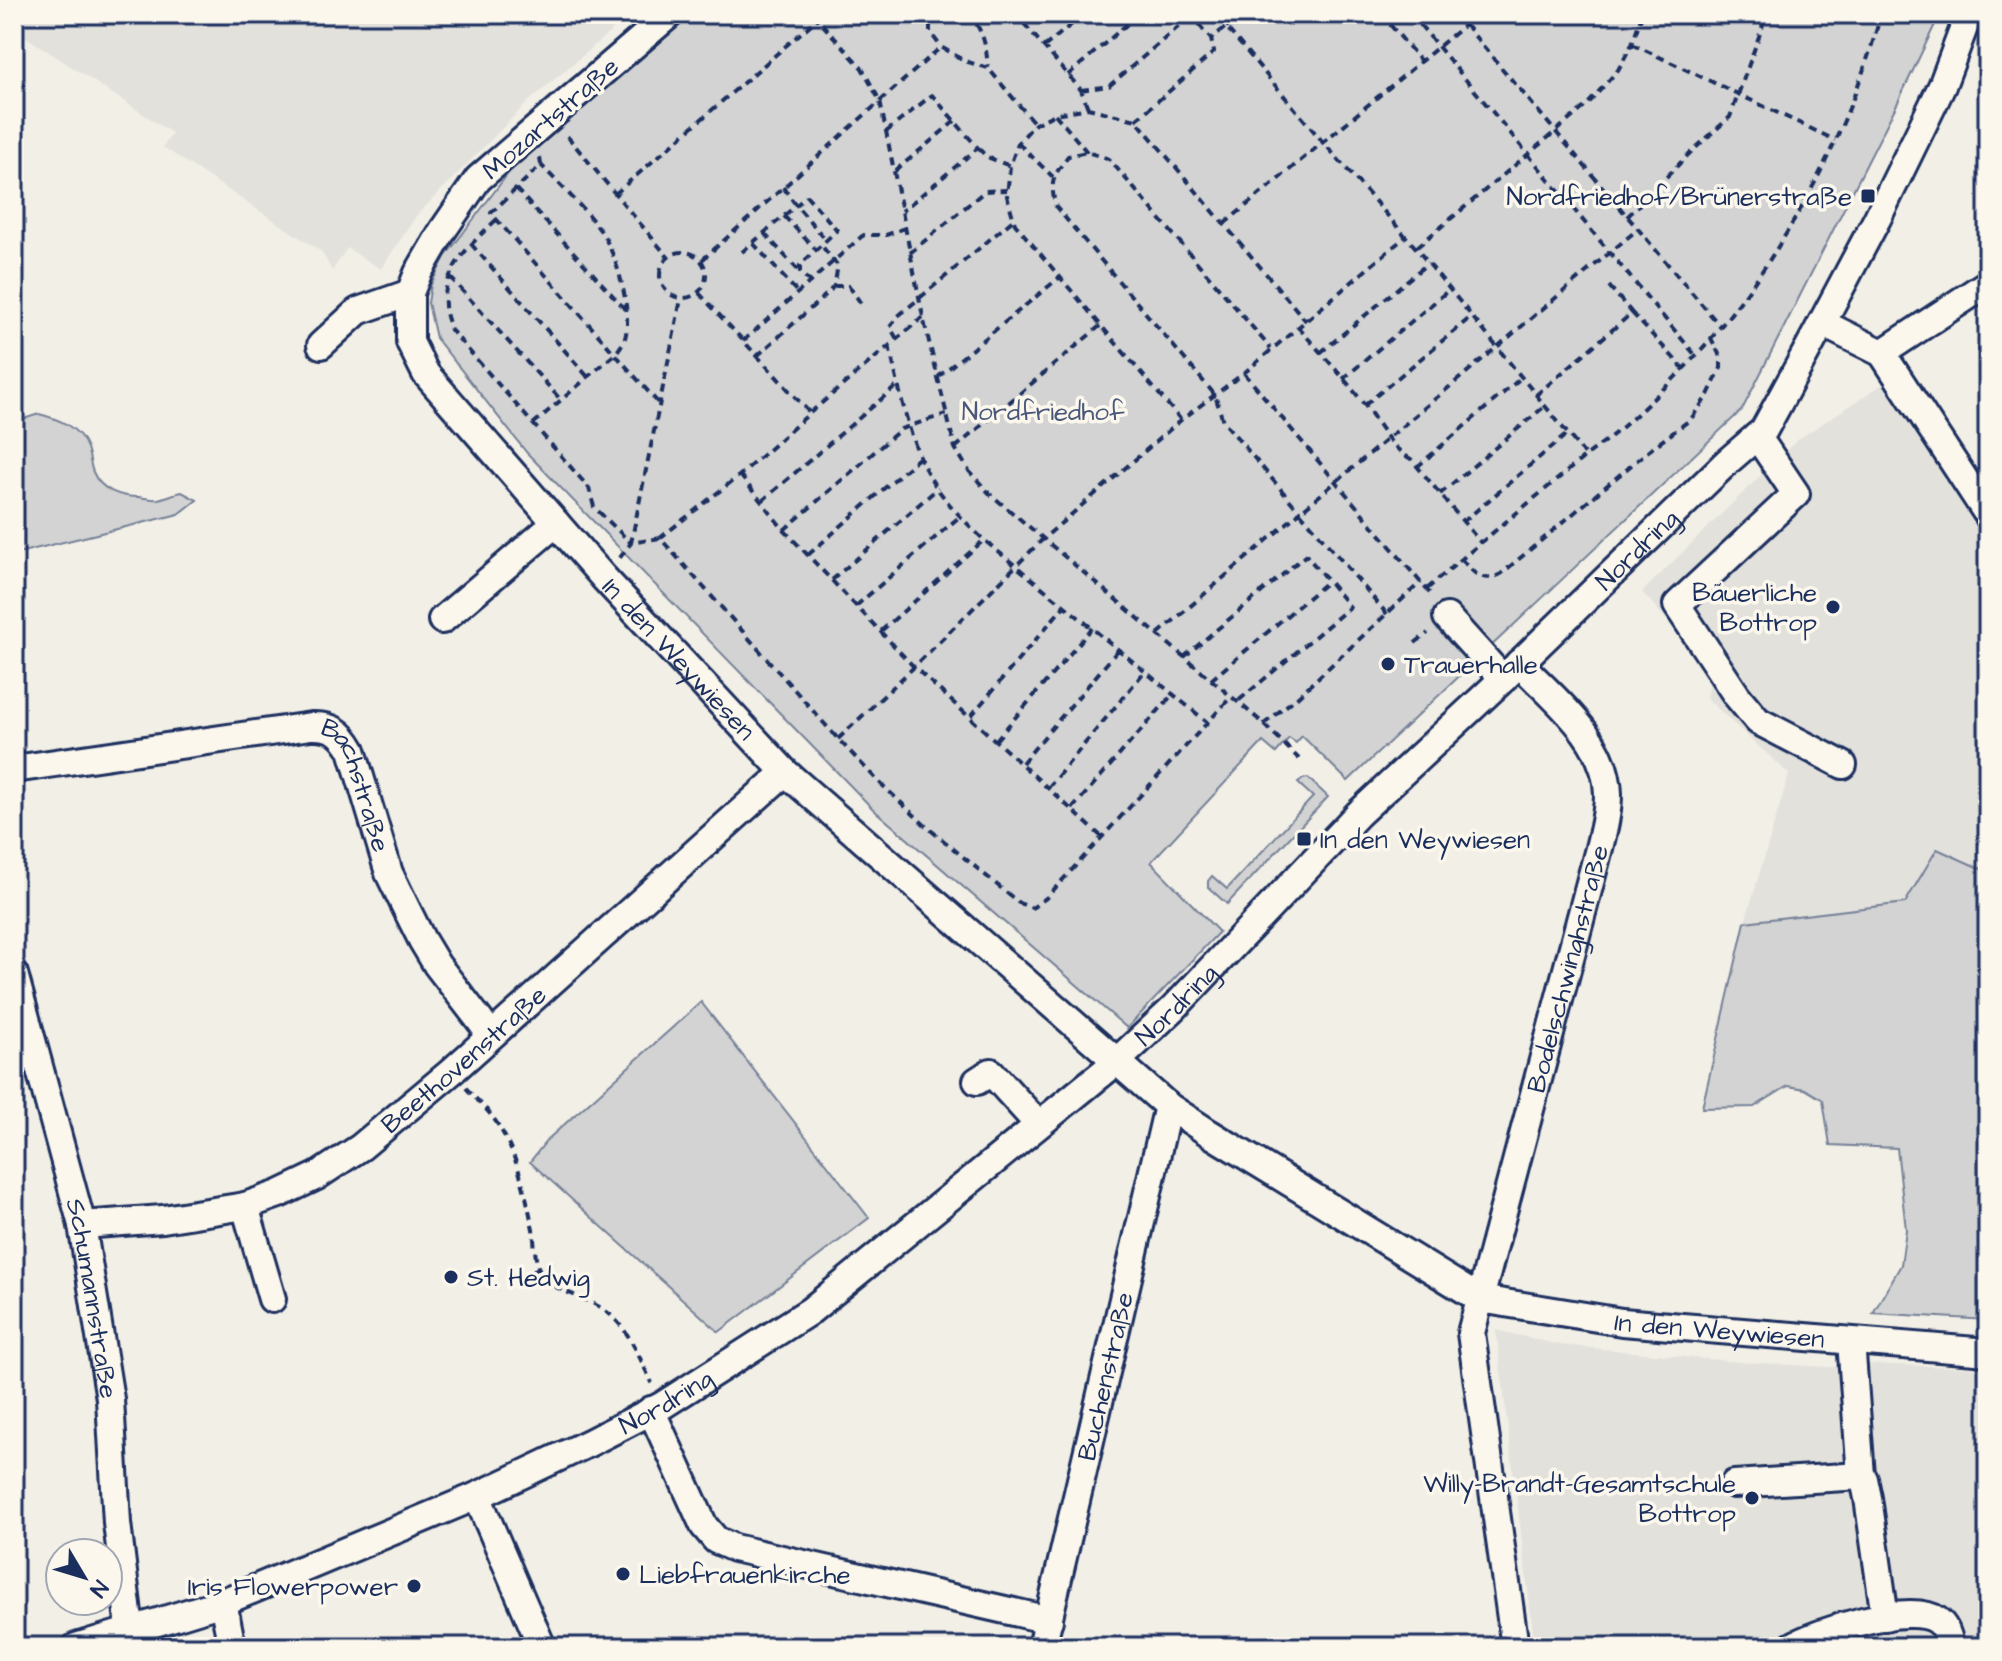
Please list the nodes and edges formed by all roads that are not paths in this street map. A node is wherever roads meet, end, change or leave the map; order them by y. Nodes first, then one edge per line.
1 (670, 14) edge
2 (1969, 14) edge
3 (414, 283) junction
4 (1988, 283) edge
5 (1822, 323) junction
6 (321, 345) dead end
7 (1882, 353) junction
8 (1757, 436) junction
9 (1988, 515) edge
10 (556, 523) junction
11 (1447, 617) road end
12 (442, 620) dead end
13 (1511, 671) junction
14 (1843, 765) dead end
15 (14, 769) edge
16 (785, 772) junction
17 (14, 974) edge
18 (491, 1035) junction
19 (1116, 1062) junction
20 (977, 1081) dead end
21 (1168, 1106) junction
22 (1038, 1124) junction
23 (245, 1206) junction
24 (82, 1225) junction
25 (272, 1299) dead end
26 (1480, 1299) junction
27 (1851, 1341) junction
28 (1988, 1352) edge
29 (657, 1408) junction
30 (1861, 1476) junction
31 (1734, 1484) dead end
32 (477, 1496) junction
33 (223, 1602) junction
34 (1885, 1617) junction
35 (1049, 1620) junction
36 (130, 1630) junction
37 (76, 1647) edge
38 (232, 1647) edge
39 (542, 1647) edge
40 (1042, 1647) edge
41 (1515, 1647) edge
42 (1791, 1647) edge
43 (1951, 1647) edge

1 - 3 street, Mozartstraße
2 - 5 street, Nordring
3 - 6 street
3 - 10 street, In den Weywiesen
4 - 7 street
5 - 7 street
5 - 8 street, Nordring
7 - 9 street
8 - 13 street, Nordring
8 - 14 street
10 - 12 street
10 - 16 street, In den Weywiesen
11 - 13 street, Bodelschwinghstraße
13 - 19 street, Nordring
13 - 26 street, Bodelschwinghstraße
15 - 18 street, Bachstraße
16 - 18 street, Beethovenstraße
16 - 19 street, In den Weywiesen
17 - 24 street, Schumannstraße
18 - 23 street, Beethovenstraße
19 - 21 street, In den Weywiesen
19 - 22 street, Nordring
20 - 22 street
21 - 26 street, In den Weywiesen
21 - 35 street, Buchenstraße
22 - 29 street, Nordring
23 - 24 street, Beethovenstraße
23 - 25 street
24 - 36 street, Schumannstraße
26 - 27 street, In den Weywiesen
26 - 41 street, Bodelschwinghstraße
27 - 28 street, In den Weywiesen
27 - 30 street
29 - 32 street, Nordring
29 - 35 street
30 - 31 street
30 - 34 street
32 - 33 street, Nordring
32 - 39 street
33 - 36 street, Nordring
33 - 38 street
34 - 42 street
34 - 43 street
35 - 40 street, Buchenstraße
36 - 37 street, Nordring

